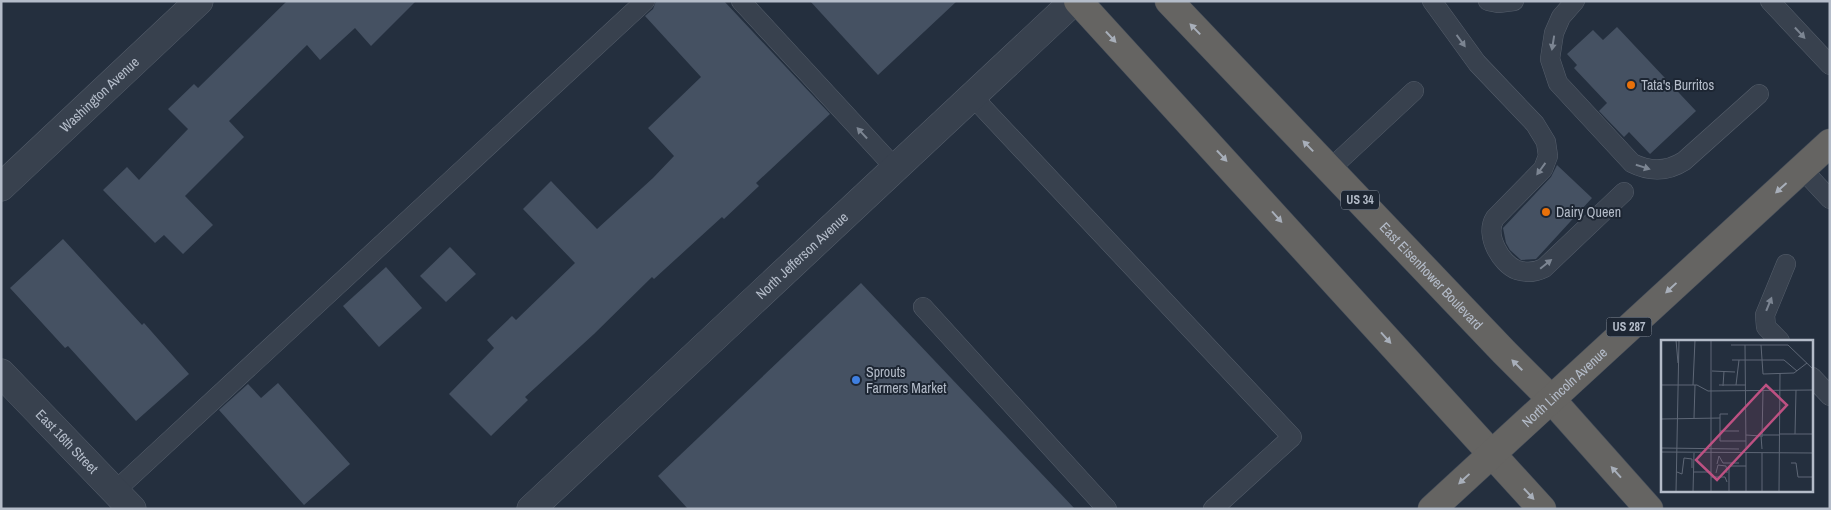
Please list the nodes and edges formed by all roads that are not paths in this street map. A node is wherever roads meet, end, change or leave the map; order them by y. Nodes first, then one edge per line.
1 (199, 1) edge
2 (644, 1) edge
3 (741, 1) edge
4 (1074, 1) edge
5 (1078, 1) edge
6 (1169, 1) edge
7 (1432, 1) edge
8 (1488, 1) edge
9 (1514, 1) edge
10 (1575, 1) edge
11 (1770, 1) edge
12 (1830, 65) edge
13 (1414, 90) dead end
14 (1759, 94) dead end
15 (972, 96) junction
16 (1830, 143) edge
17 (894, 168) junction
18 (1330, 169) junction
19 (1802, 169) junction
20 (1, 187) edge
21 (1624, 192) dead end
22 (1830, 199) edge
23 (1786, 264) dead end
24 (923, 306) dead end
25 (1779, 340) edge
26 (1, 373) edge
27 (1814, 379) edge
28 (1830, 396) edge
29 (1551, 399) junction
30 (1492, 453) junction
31 (124, 500) edge
32 (530, 509) edge
33 (1107, 509) edge
34 (1213, 509) edge
35 (1432, 509) edge
36 (1542, 509) edge
37 (1649, 509) edge

1 - 20 street, Washington Avenue
2 - 31 lane
17 -> 3 lane
4 - 15 street, North Jefferson Avenue
5 -> 30 highway
18 -> 6 highway, East Eisenhower Boulevard / US 34
7 -> 21 lane
8 - 9 lane
10 -> 14 lane
11 -> 12 lane
13 - 18 lane
15 - 17 street, North Jefferson Avenue
15 - 34 lane
16 - 19 highway, North Lincoln Avenue / US 287
17 - 32 street, North Jefferson Avenue
29 -> 18 highway, East Eisenhower Boulevard / US 34
19 - 22 lane
19 -> 29 highway, North Lincoln Avenue / US 287
25 -> 23 lane
24 - 33 lane
26 - 31 street, East 16th Street
27 - 28 lane
29 - 30 highway, North Lincoln Avenue / US 287
37 -> 29 highway, East Eisenhower Boulevard / US 34
30 -> 35 highway, North Lincoln Avenue / US 287
30 -> 36 highway

